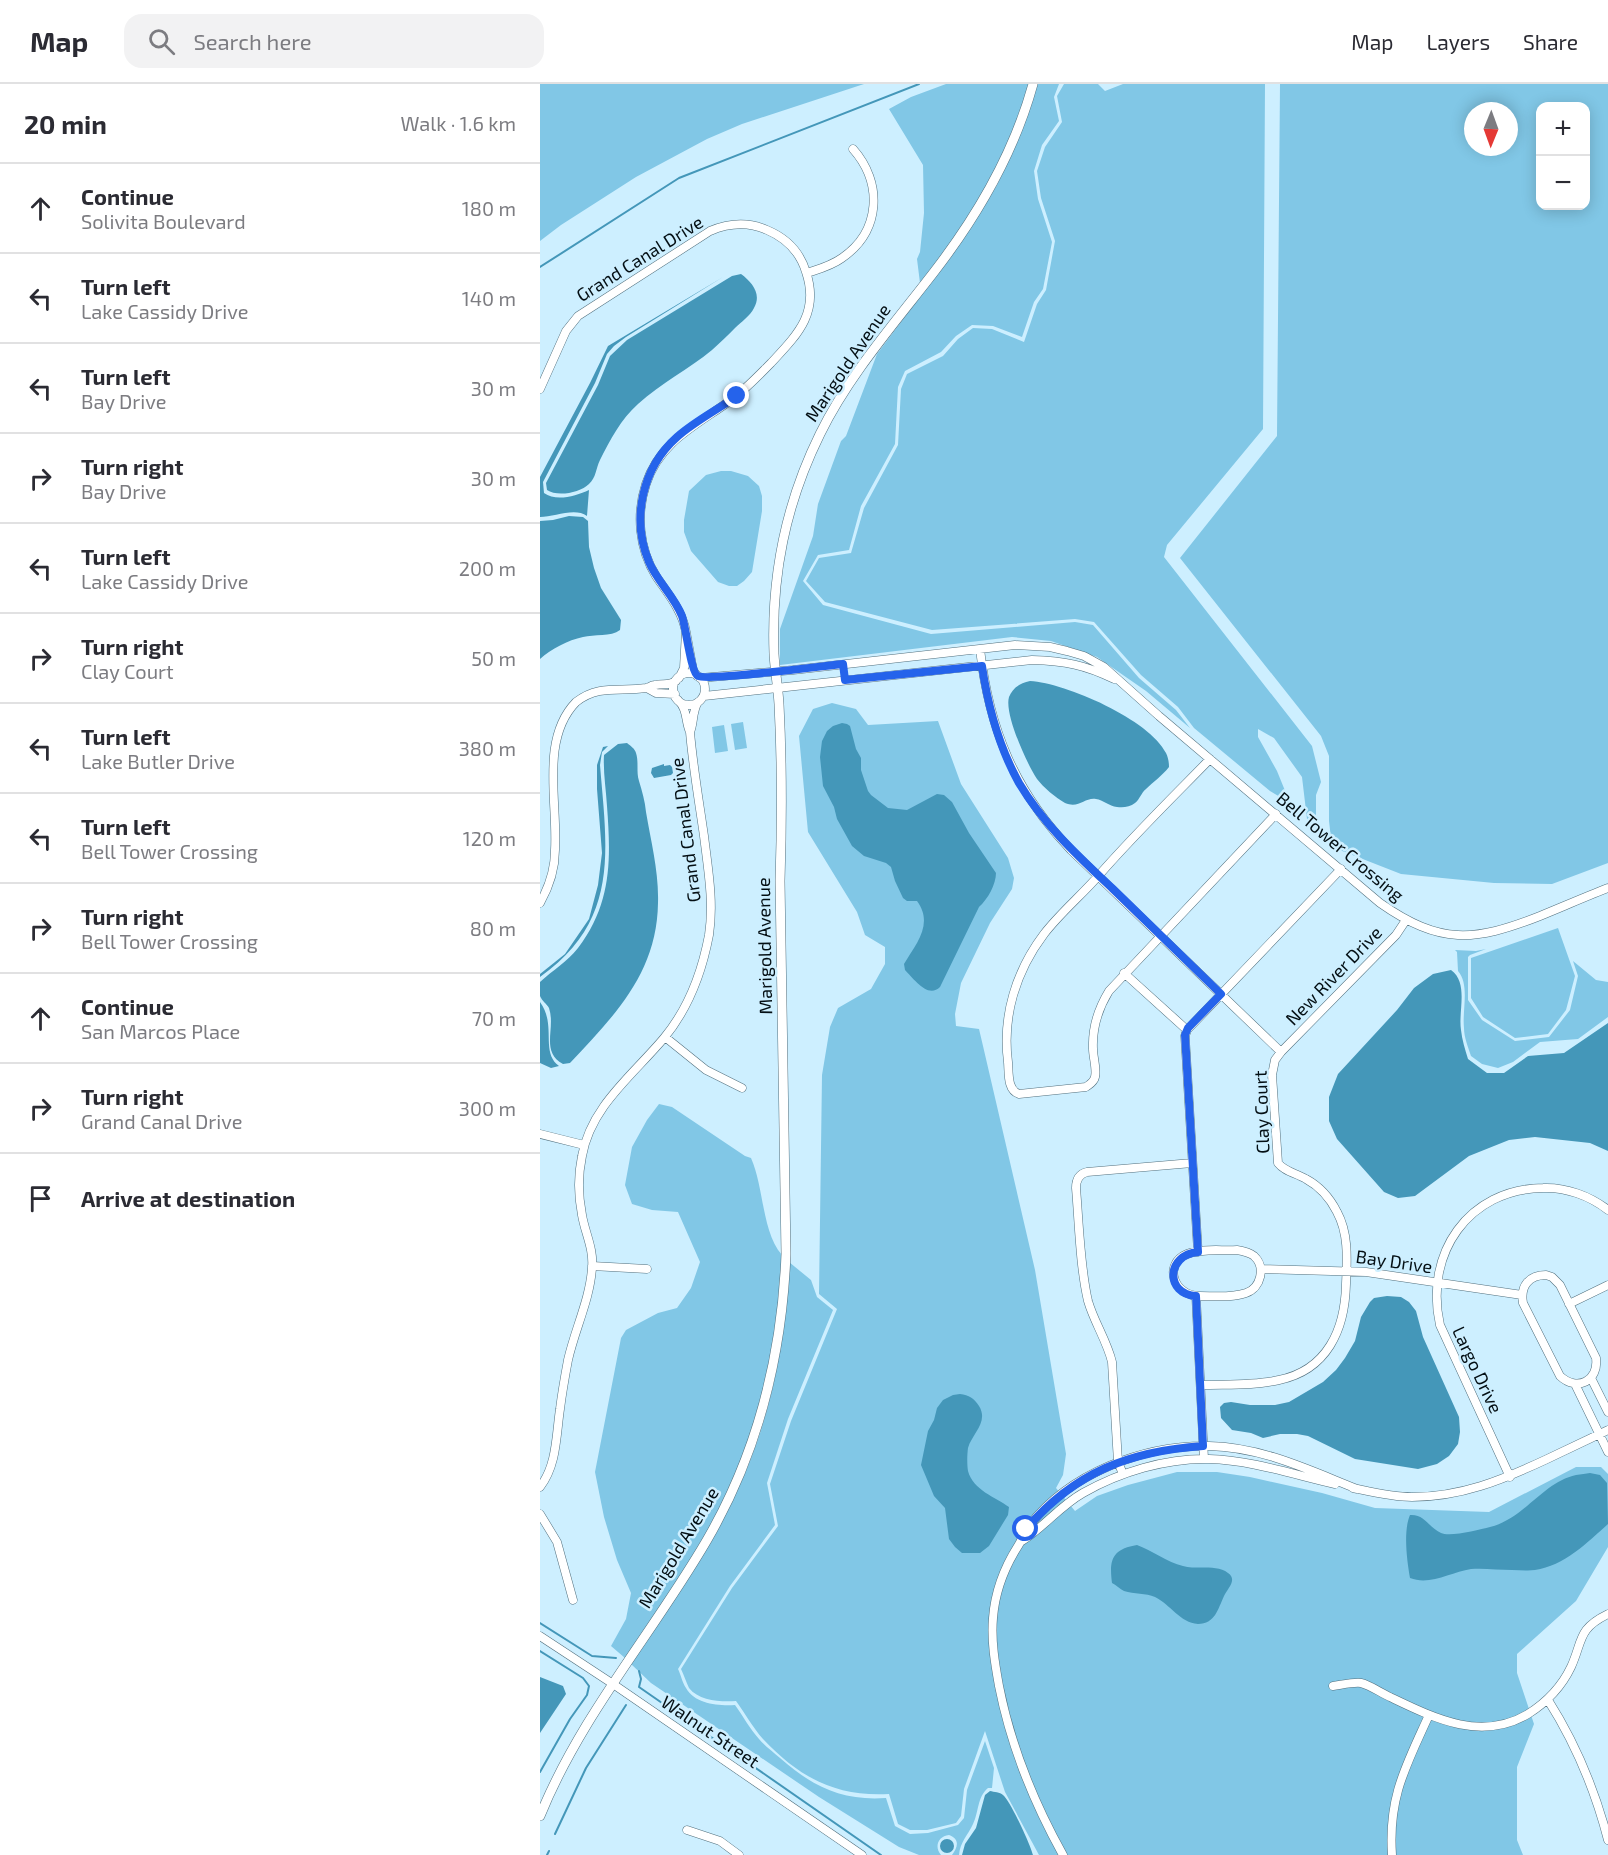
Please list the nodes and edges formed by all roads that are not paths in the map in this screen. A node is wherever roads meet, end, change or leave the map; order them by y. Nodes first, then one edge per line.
1 (1033, 84) edge
2 (853, 148) dead end
3 (807, 273) junction
4 (540, 389) edge
5 (686, 632) junction
6 (980, 649) junction
7 (843, 664) junction
8 (982, 666) junction
9 (776, 672) junction
10 (699, 677) junction
11 (678, 679) junction
12 (845, 680) junction
13 (1121, 683) junction
14 (647, 688) junction
15 (778, 688) junction
16 (677, 697) junction
17 (701, 699) junction
18 (690, 732) junction
19 (1210, 759) junction
20 (1276, 814) junction
21 (1341, 869) junction
22 (1099, 876) junction
23 (1608, 888) edge
24 (540, 903) edge
25 (1406, 920) junction
26 (1161, 935) junction
27 (1124, 973) junction
28 (1221, 994) junction
29 (1187, 1030) junction
30 (664, 1037) junction
31 (1281, 1052) junction
32 (742, 1088) dead end
33 (540, 1134) edge
34 (584, 1145) junction
35 (1192, 1163) junction
36 (1608, 1210) edge
37 (1198, 1252) junction
38 (592, 1266) junction
39 (647, 1269) dead end
40 (1261, 1269) junction
41 (1347, 1270) junction
42 (1437, 1283) junction
43 (1608, 1285) edge
44 (1522, 1295) junction
45 (1196, 1296) junction
46 (1569, 1304) junction
47 (1591, 1378) junction
48 (1575, 1384) junction
49 (1201, 1385) junction
50 (1608, 1412) edge
51 (1608, 1430) edge
52 (1600, 1434) junction
53 (1203, 1446) junction
54 (1608, 1452) edge
55 (1204, 1459) junction
56 (1118, 1462) junction
57 (1123, 1474) junction
58 (1510, 1477) junction
59 (540, 1487) edge
60 (1357, 1489) junction
61 (540, 1514) edge
62 (1021, 1542) junction
63 (573, 1600) dead end
64 (1608, 1614) edge
65 (540, 1636) edge
66 (613, 1684) junction
67 (1333, 1686) dead end
68 (1548, 1700) junction
69 (1429, 1715) junction
70 (540, 1816) edge
71 (687, 1830) dead end
72 (1608, 1840) edge
73 (739, 1855) edge
74 (862, 1855) edge
75 (1064, 1855) edge
76 (1392, 1855) edge

1 - 9 main road, Marigold Avenue
2 - 3 street
3 - 4 street, Grand Canal Drive
3 - 5 street, Grand Canal Drive
5 - 10 street, Grand Canal Drive
5 - 11 street, Grand Canal Drive
6 - 7 street, Bell Tower Crossing
6 - 8 street, Clay Court
6 - 13 street, Bell Tower Crossing
7 - 9 street, Bell Tower Crossing
7 - 12 street
8 - 12 street, Bell Tower Crossing
8 - 13 street, Bell Tower Crossing
8 - 22 street, Clay Court
9 - 10 street, Bell Tower Crossing
9 - 15 main road, Marigold Avenue
10 - 11 street
10 - 17 street
11 - 14 street
11 - 16 street
12 - 15 street, Bell Tower Crossing
13 - 19 street, Bell Tower Crossing
14 - 16 street
14 - 24 street
15 - 17 street, Bell Tower Crossing
15 - 66 main road, Marigold Avenue
16 - 17 street
16 - 18 street, Grand Canal Drive
17 - 18 street, Grand Canal Drive
18 - 30 street, Grand Canal Drive
19 - 20 street, Bell Tower Crossing
19 - 22 street
20 - 21 street, Bell Tower Crossing
20 - 26 street
21 - 25 street, Bell Tower Crossing
21 - 28 street
22 - 26 street, Clay Court
22 - 27 street
23 - 25 street, Bell Tower Crossing
25 - 31 street, New River Drive
26 - 27 street
26 - 28 street, Clay Court
27 - 29 street
28 - 29 street
28 - 31 street, Clay Court
29 - 35 street
30 - 32 street
30 - 34 street, Grand Canal Drive
31 - 41 street, Clay Court
33 - 34 street
34 - 38 street, Grand Canal Drive
35 - 37 street
35 - 56 street
36 - 42 street, Largo Drive
37 - 40 street
37 - 45 street
38 - 39 street
38 - 59 street, Grand Canal Drive
40 - 41 street, Bay Drive
40 - 45 street
41 - 42 street, Bay Drive
41 - 49 street, Clay Court
42 - 44 street, Bay Drive
42 - 58 street, Largo Drive
43 - 46 street
44 - 46 street
44 - 48 street
45 - 49 street
46 - 47 street
47 - 48 street
47 - 50 street
48 - 52 street
49 - 53 street
51 - 52 street
52 - 54 street
52 - 58 street
53 - 55 street
53 - 56 street
53 - 60 street
55 - 57 street
55 - 60 street
56 - 57 street
56 - 62 street
57 - 62 street
58 - 60 street
61 - 63 street
62 - 75 street
64 - 68 street
65 - 66 street, Walnut Street
66 - 70 main road, Marigold Avenue
66 - 74 street, Walnut Street
67 - 69 street
68 - 69 street
68 - 72 street
69 - 76 street
71 - 73 street

